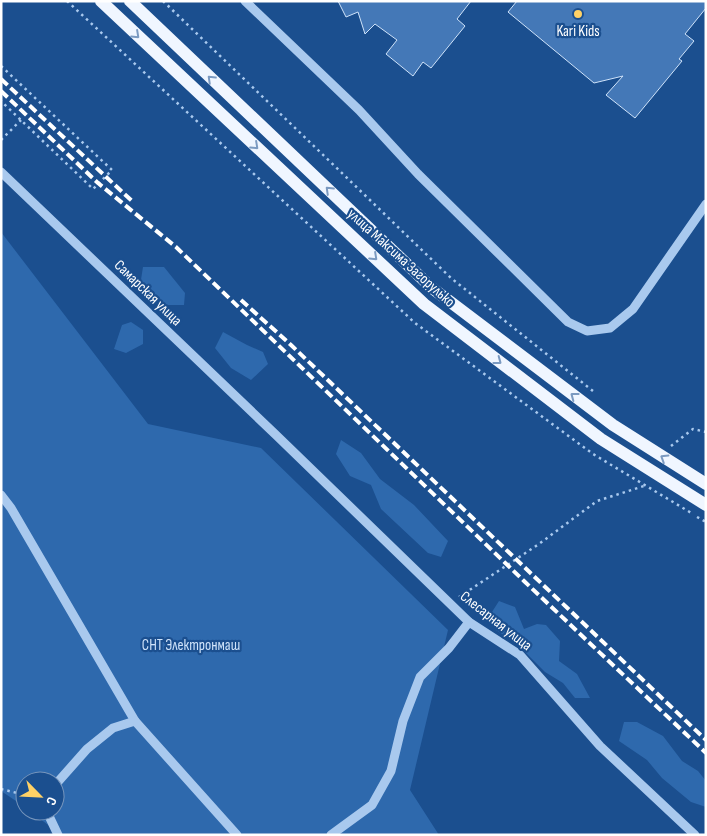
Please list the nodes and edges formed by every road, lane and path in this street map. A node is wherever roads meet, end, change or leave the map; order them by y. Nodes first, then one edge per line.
1 (101, 1) edge
2 (130, 1) edge
3 (163, 1) edge
4 (244, 1) edge
5 (1, 66) edge
6 (1, 101) edge
7 (22, 120) junction
8 (1, 140) edge
9 (1, 172) edge
10 (706, 204) edge
11 (596, 394) dead end
12 (706, 432) edge
13 (275, 434) joint
14 (664, 441) dead end
15 (671, 446) junction
16 (678, 450) dead end
17 (706, 484) edge
18 (645, 485) dead end
19 (1, 495) edge
20 (706, 505) edge
21 (450, 603) junction
22 (470, 622) junction
23 (135, 721) junction
24 (65, 774) edge
25 (1, 789) edge
26 (15, 792) edge
27 (51, 821) edge
28 (58, 835) edge
29 (237, 835) edge
30 (331, 835) edge
31 (695, 835) edge

1 -> 20 main road, улица Максима Загорулько
17 -> 2 main road, улица Максима Загорулько
3 - 11 path
4 - 10 street
5 - 7 path
6 - 7 path
7 - 8 path
9 - 13 street, Самарская улица
12 - 15 path
13 - 21 street, Слесарная улица
14 - 15 path
15 - 16 path
18 - 21 path
19 - 23 street
21 - 22 street, Слесарная улица
22 - 30 street
22 - 31 street, Слесарная улица
23 - 24 street
23 - 29 street
25 - 26 path
27 - 28 street

